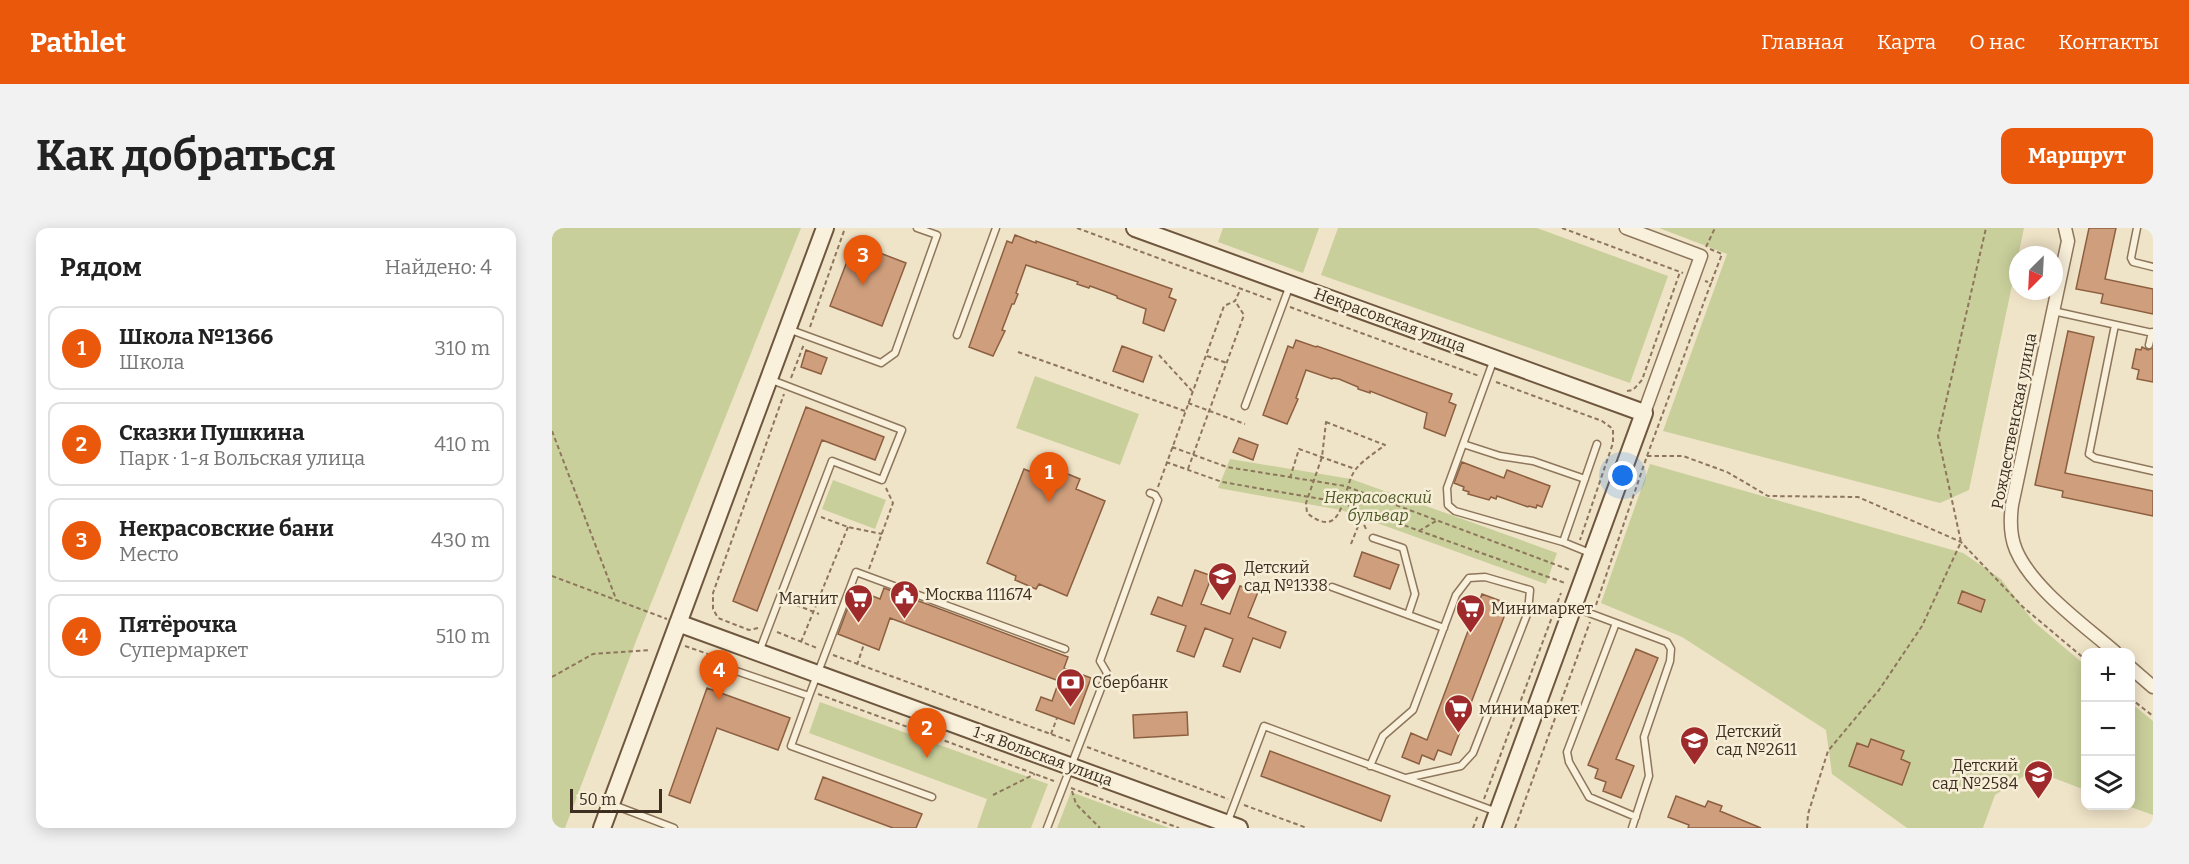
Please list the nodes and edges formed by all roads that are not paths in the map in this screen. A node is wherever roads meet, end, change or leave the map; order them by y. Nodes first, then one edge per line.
1 (825, 228) edge
2 (917, 228) edge
3 (996, 228) edge
4 (1135, 228) edge
5 (1626, 228) edge
6 (2066, 228) edge
7 (2137, 228) edge
8 (2153, 267) edge
9 (1290, 284) junction
10 (2053, 311) junction
11 (2115, 325) junction
12 (788, 328) junction
13 (2152, 333) edge
14 (957, 335) dead end
15 (2149, 345) dead end
16 (1494, 358) junction
17 (769, 379) junction
18 (1245, 406) dead end
19 (1644, 413) junction
20 (1463, 444) junction
21 (1597, 444) dead end
22 (2153, 471) edge
23 (1585, 479) junction
24 (1153, 494) road end
25 (1373, 538) dead end
26 (1563, 542) junction
27 (1585, 550) junction
28 (1332, 586) dead end
29 (1572, 607) junction
30 (1408, 615) junction
31 (678, 623) junction
32 (1616, 623) junction
33 (1444, 628) junction
34 (2111, 648) edge
35 (1065, 649) dead end
36 (759, 652) junction
37 (714, 660) road end
38 (2135, 670) edge
39 (817, 674) junction
40 (2151, 681) edge
41 (810, 694) junction
42 (1071, 765) junction
43 (1370, 766) junction
44 (1406, 778) junction
45 (932, 797) dead end
46 (611, 804) junction
47 (1490, 815) edge
48 (1636, 818) junction
49 (1233, 826) edge
50 (602, 828) edge
51 (674, 828) edge
52 (1047, 828) edge
53 (1632, 828) edge

1 - 12 street
2 - 12 lane
3 - 14 lane
4 - 9 street, Некрасовская улица
5 - 19 street
6 - 10 street, Рождественская улица
7 - 8 lane
9 - 16 street, Некрасовская улица
9 - 18 lane
10 - 11 lane
10 - 34 street, Рождественская улица
11 - 13 lane
11 - 22 lane
12 - 17 street
13 - 15 lane
16 - 19 street, Некрасовская улица
16 - 20 lane
17 - 31 street
17 - 36 lane
19 - 27 street
20 - 23 lane
20 - 26 lane
21 - 23 lane
23 - 26 lane
24 - 42 lane
25 - 30 lane
26 - 27 lane
27 - 29 street
28 - 30 lane
29 - 32 lane
29 - 47 street
30 - 33 lane
31 - 36 street, 1-я Вольская улица
31 - 46 street
32 - 48 lane
32 - 48 lane
33 - 43 lane
33 - 44 lane
35 - 39 lane
36 - 39 street, 1-я Вольская улица
37 - 41 lane
38 - 40 street
39 - 41 lane
39 - 42 street, 1-я Вольская улица
41 - 45 lane
42 - 49 street, 1-я Вольская улица
42 - 52 lane
43 - 44 lane
43 - 49 lane
44 - 47 lane
46 - 50 street
46 - 51 lane
48 - 53 lane

